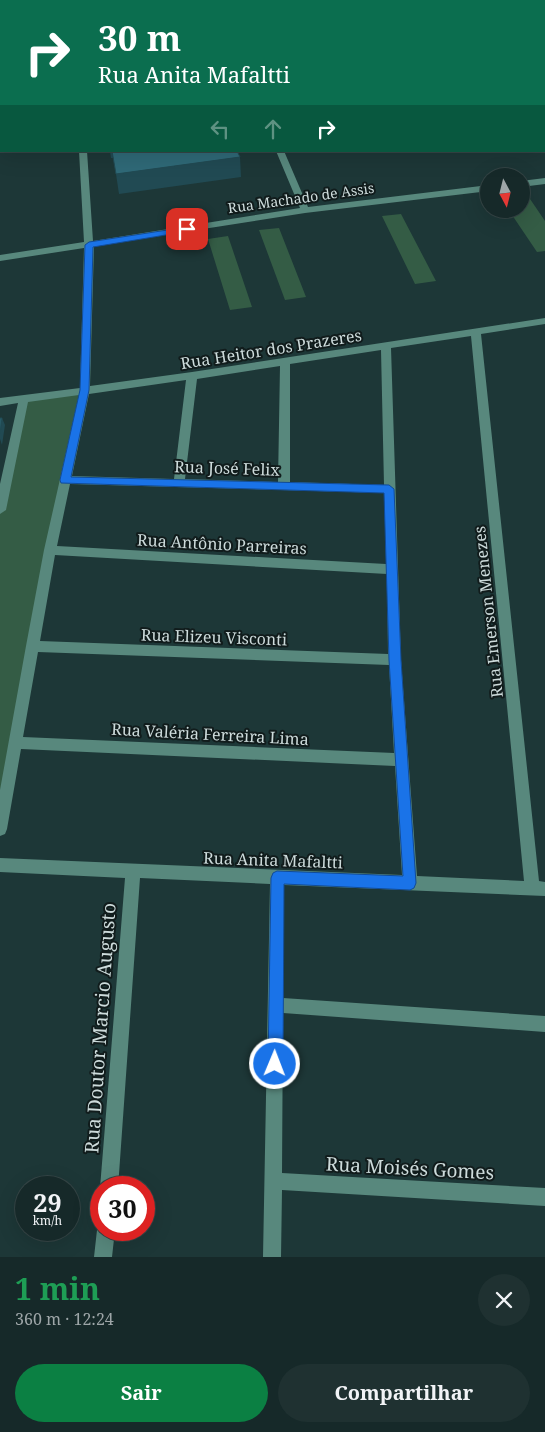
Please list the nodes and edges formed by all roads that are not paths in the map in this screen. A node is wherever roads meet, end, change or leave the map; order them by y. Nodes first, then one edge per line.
1 (83, 152) edge
2 (280, 152) edge
3 (545, 181) edge
4 (530, 183) edge
5 (480, 189) edge
6 (305, 210) junction
7 (89, 245) junction
8 (0, 258) edge
9 (545, 321) edge
10 (476, 332) junction
11 (386, 346) junction
12 (285, 362) junction
13 (192, 376) junction
14 (85, 390) junction
15 (24, 398) junction
16 (0, 402) edge
17 (65, 480) junction
18 (179, 483) junction
19 (284, 486) junction
20 (389, 489) junction
21 (0, 510) edge
22 (50, 550) junction
23 (392, 569) junction
24 (32, 646) junction
25 (395, 660) junction
26 (16, 743) junction
27 (402, 760) junction
28 (0, 829) edge
29 (0, 865) edge
30 (133, 871) junction
31 (277, 878) junction
32 (410, 883) junction
33 (538, 889) edge
34 (276, 1005) junction
35 (545, 1024) edge
36 (110, 1176) edge
37 (273, 1182) junction
38 (545, 1197) edge
39 (105, 1241) edge
40 (103, 1257) edge
41 (272, 1257) edge

1 - 7 street
2 - 6 street
3 - 4 street
5 - 6 street, Rua Machado de Assis
6 - 7 street, Rua Machado de Assis
7 - 8 street, Rua Machado de Assis
7 - 14 street
9 - 10 street, Rua Heitor dos Prazeres
10 - 11 street, Rua Heitor dos Prazeres
10 - 33 street, Rua Emerson Menezes
11 - 12 street, Rua Heitor dos Prazeres
11 - 20 street
12 - 13 street, Rua Heitor dos Prazeres
12 - 19 street
13 - 14 street, Rua Heitor dos Prazeres
13 - 18 street
14 - 15 street, Rua Heitor dos Prazeres
14 - 17 street
15 - 16 street, Rua Heitor dos Prazeres
15 - 21 street
17 - 18 street, Rua José Felix
17 - 22 street
18 - 19 street, Rua José Felix
19 - 20 street, Rua José Felix
20 - 23 street
22 - 23 street, Rua Antônio Parreiras
22 - 24 street
23 - 25 street
24 - 25 street, Rua Elizeu Visconti
24 - 26 street
25 - 27 street
26 - 27 street, Rua Valéria Ferreira Lima
26 - 28 street
27 - 32 street
29 - 30 street, Rua Anita Mafaltti
30 - 31 street, Rua Anita Mafaltti
30 - 36 street, Rua Doutor Marcio Augusto
31 - 32 street, Rua Anita Mafaltti
31 - 34 street
32 - 33 street, Rua Anita Mafaltti
34 - 35 street
34 - 37 street
37 - 38 street, Rua Moisés Gomes
37 - 41 street
39 - 40 street

